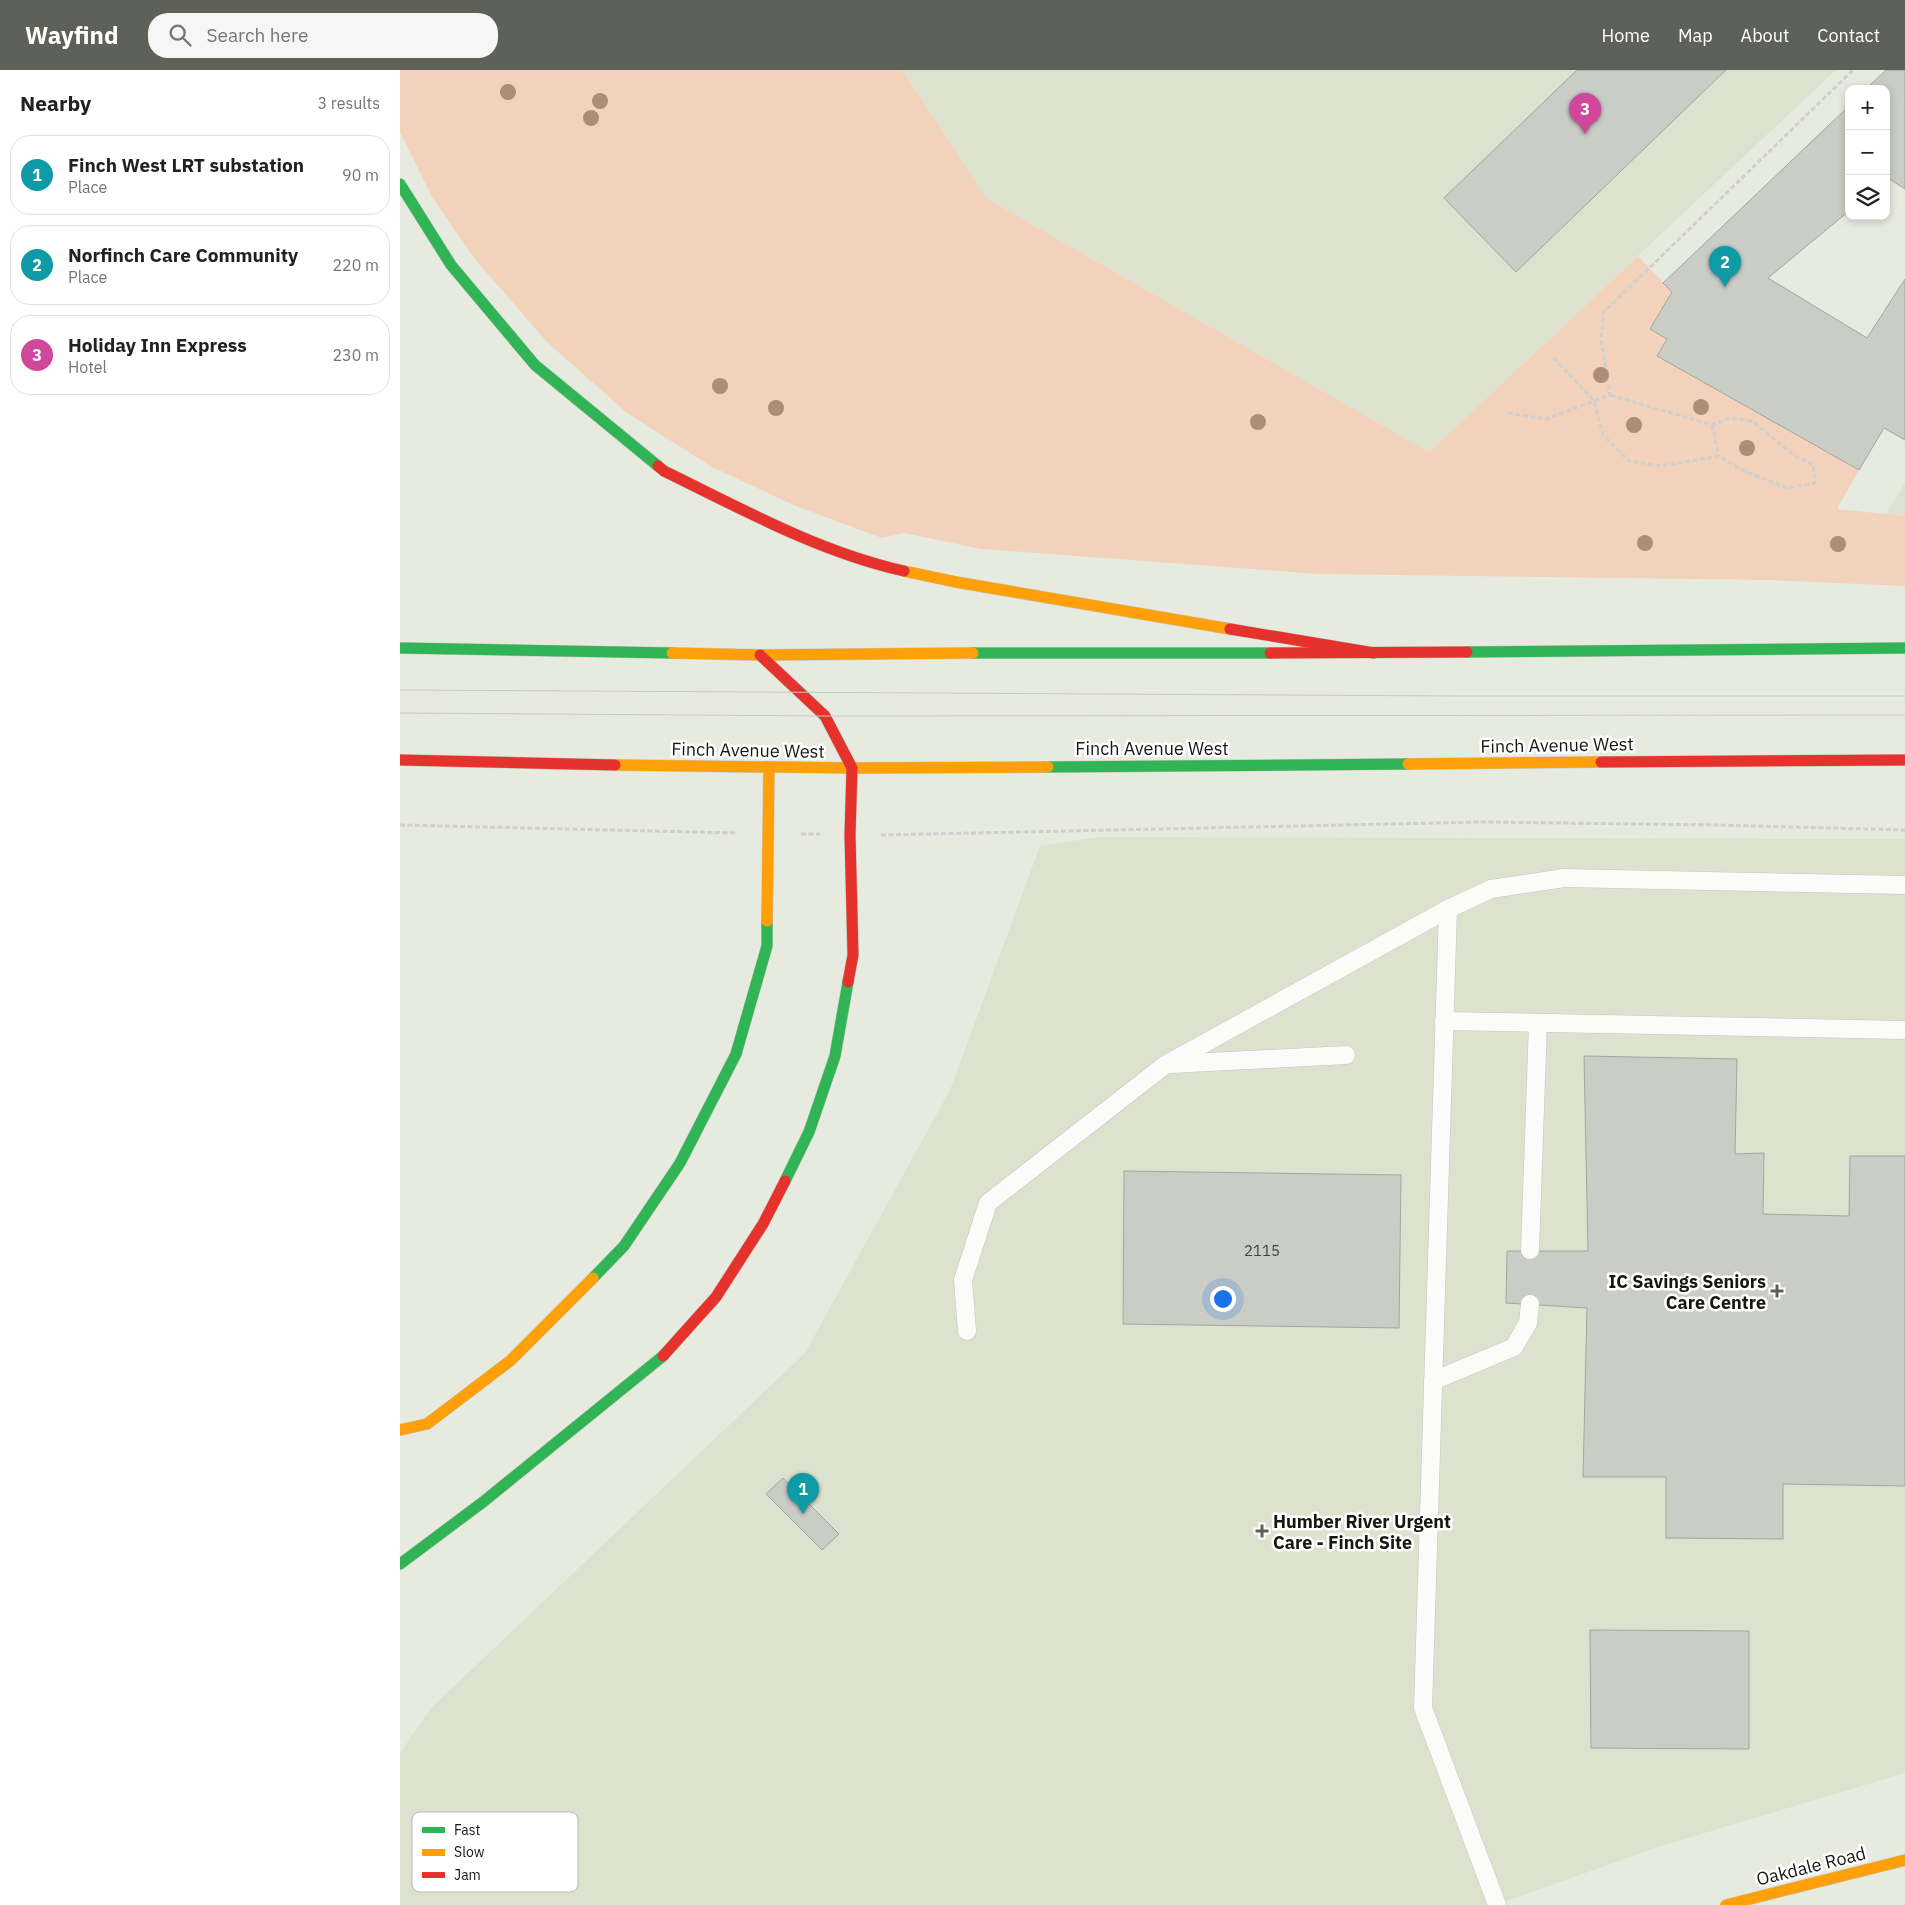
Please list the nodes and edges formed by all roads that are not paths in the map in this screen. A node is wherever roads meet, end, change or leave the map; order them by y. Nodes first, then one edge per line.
1 (400, 184) edge
2 (400, 648) edge
3 (1905, 648) edge
4 (1374, 653) junction
5 (760, 655) junction
6 (400, 760) edge
7 (1905, 760) edge
8 (769, 768) junction
9 (852, 768) junction
10 (1905, 885) edge
11 (1448, 909) junction
12 (1444, 1021) junction
13 (1538, 1023) junction
14 (1905, 1030) edge
15 (1346, 1055) dead end
16 (1165, 1065) junction
17 (1530, 1250) dead end
18 (1530, 1304) dead end
19 (967, 1331) dead end
20 (1433, 1382) junction
21 (400, 1430) edge
22 (400, 1564) edge
23 (1905, 1860) edge
24 (1497, 1905) edge
25 (1726, 1905) edge

1 - 4 main road
2 - 5 main road
3 - 4 main road
4 - 5 main road
5 - 9 main road
6 - 8 main road, Finch Avenue West
7 - 9 main road, Finch Avenue West
8 - 9 main road, Finch Avenue West
8 - 21 main road
9 - 22 main road
10 - 11 lane
11 - 12 lane
11 - 16 lane
12 - 13 lane
12 - 20 lane
13 - 14 lane
13 - 17 lane
15 - 16 lane
16 - 19 lane
18 - 20 lane
20 - 24 lane
23 - 25 main road, Oakdale Road

